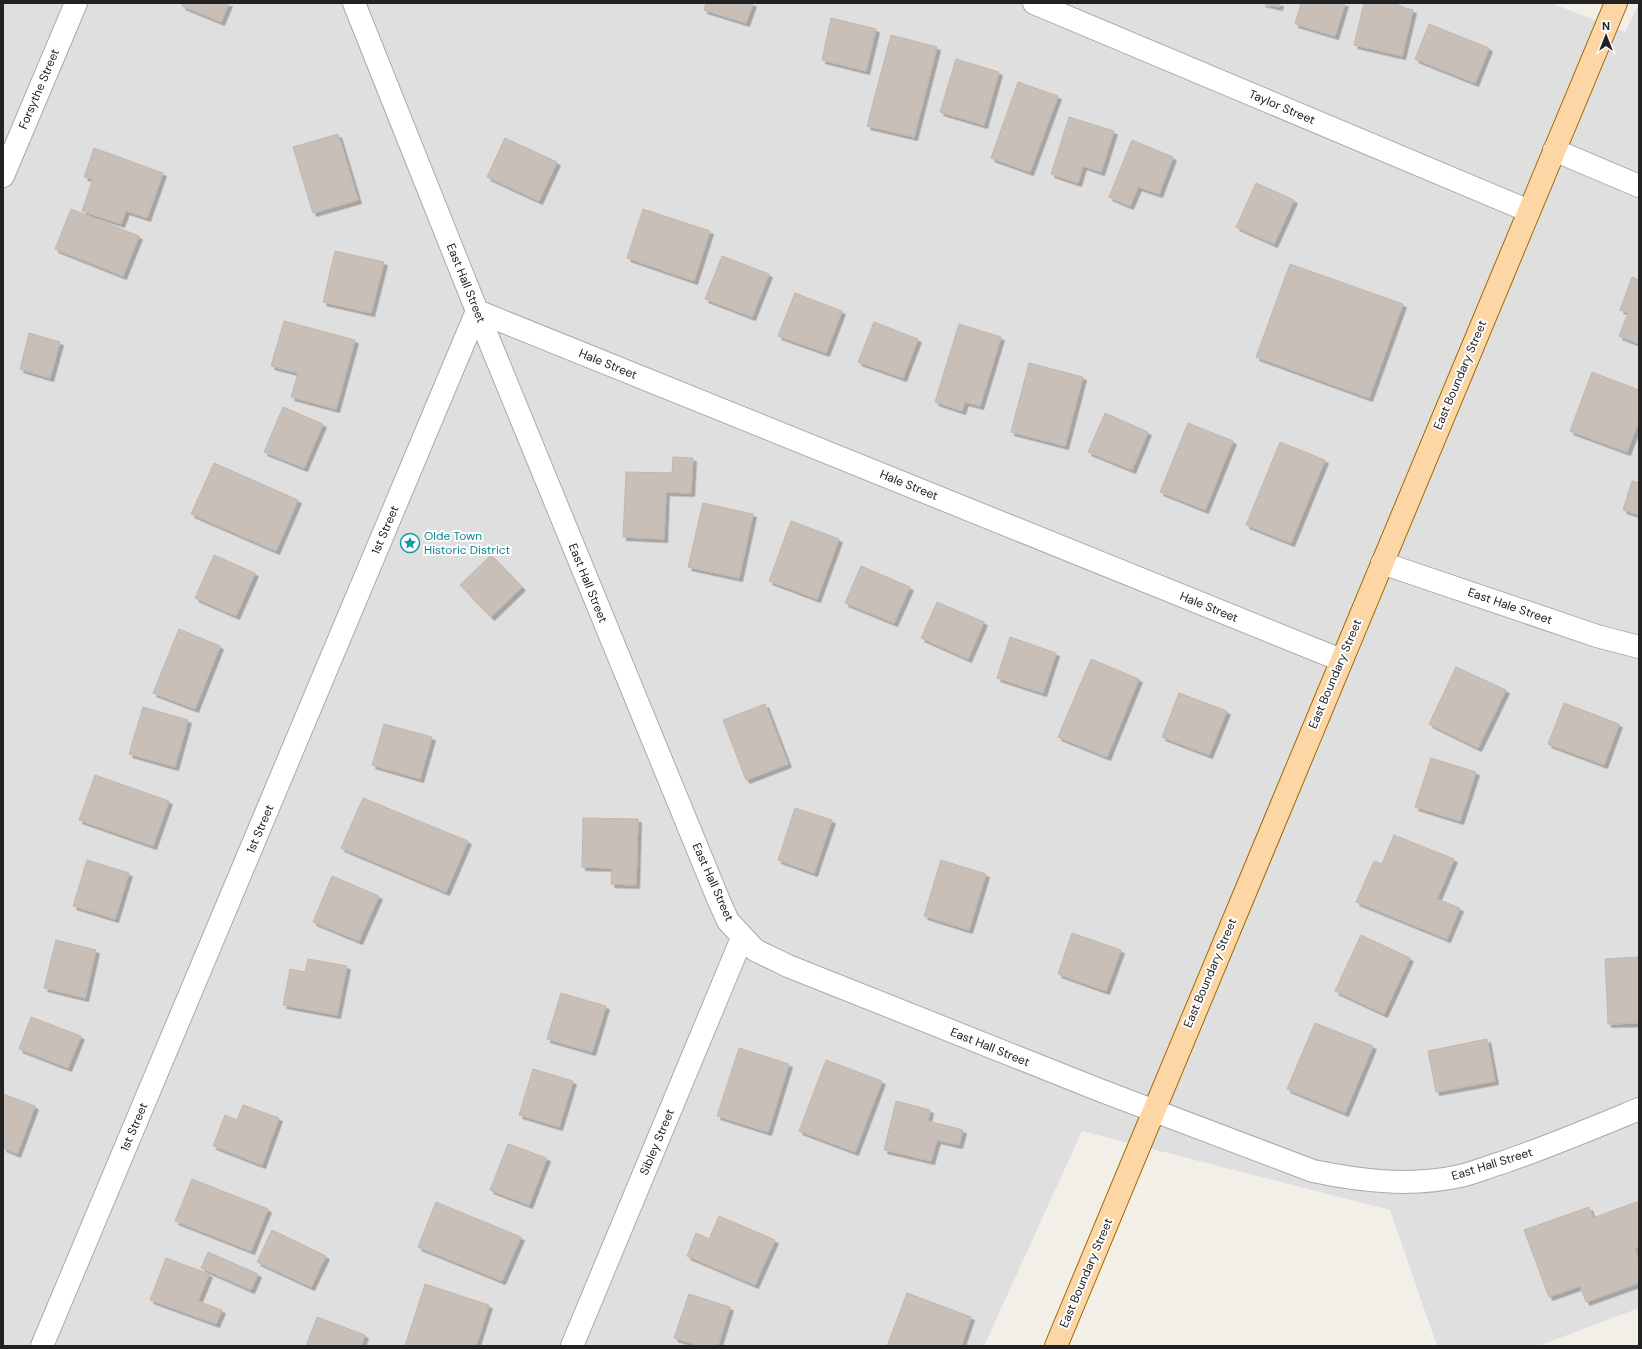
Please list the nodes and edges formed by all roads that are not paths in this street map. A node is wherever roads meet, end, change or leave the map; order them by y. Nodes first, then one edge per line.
1 (76, 3) edge
2 (354, 3) edge
3 (1034, 3) edge
4 (1616, 3) edge
5 (1554, 150) junction
6 (3, 176) edge
7 (1639, 186) edge
8 (1529, 211) junction
9 (477, 311) junction
10 (1382, 563) junction
11 (1639, 647) edge
12 (1340, 660) junction
13 (742, 938) junction
14 (1639, 1109) edge
15 (1153, 1111) junction
16 (42, 1346) edge
17 (572, 1346) edge
18 (1056, 1346) edge

1 - 6 street, Forsythe Street
2 - 9 street, East Hall Street
3 - 8 street, Taylor Street
4 - 5 main road, East Boundary Street
5 - 7 street
5 - 8 main road, East Boundary Street
8 - 10 main road, East Boundary Street
9 - 12 street, Hale Street
9 - 13 street, East Hall Street
9 - 16 street, 1st Street
10 - 11 street, East Hale Street
10 - 12 main road, East Boundary Street
12 - 15 main road, East Boundary Street
13 - 15 street, East Hall Street
13 - 17 street, Sibley Street
14 - 15 street, East Hall Street
15 - 18 main road, East Boundary Street

